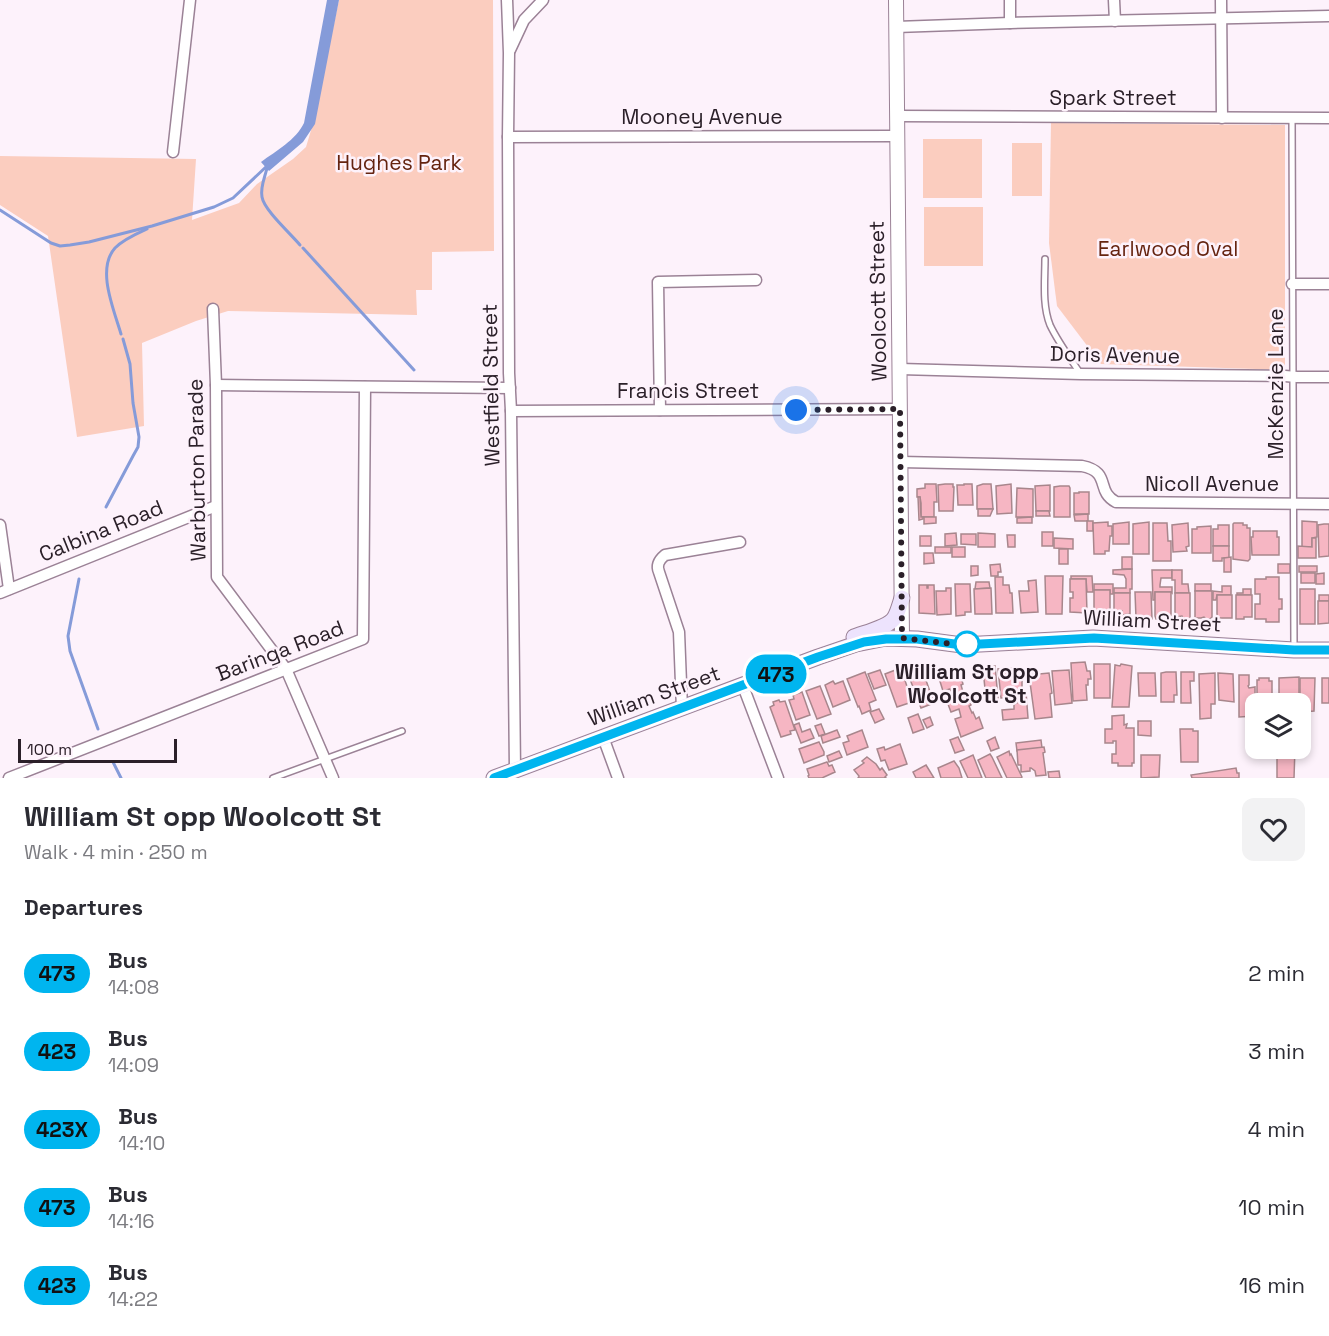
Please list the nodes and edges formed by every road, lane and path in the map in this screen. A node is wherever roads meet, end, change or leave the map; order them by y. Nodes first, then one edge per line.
1 (190, 0) edge
2 (507, 0) edge
3 (543, 0) edge
4 (896, 0) edge
5 (1010, 0) edge
6 (1114, 0) edge
7 (1221, 0) edge
8 (1329, 16) edge
9 (1221, 19) junction
10 (1114, 21) junction
11 (1010, 23) junction
12 (896, 27) junction
13 (509, 53) junction
14 (898, 116) junction
15 (1222, 118) junction
16 (1292, 118) junction
17 (1329, 118) edge
18 (897, 136) junction
19 (508, 137) junction
20 (173, 152) dead end
21 (1045, 259) dead end
22 (756, 280) dead end
23 (1292, 284) junction
24 (1329, 284) edge
25 (213, 309) dead end
26 (900, 369) junction
27 (1081, 374) junction
28 (1292, 377) junction
29 (1329, 377) edge
30 (216, 385) junction
31 (365, 387) junction
32 (510, 388) junction
33 (900, 409) junction
34 (660, 410) junction
35 (511, 411) junction
36 (901, 462) junction
37 (1293, 504) junction
38 (1329, 504) edge
39 (216, 506) junction
40 (0, 525) edge
41 (740, 542) dead end
42 (4, 591) edge
43 (902, 598) junction
44 (902, 638) junction
45 (1294, 650) junction
46 (1329, 650) edge
47 (818, 657) junction
48 (286, 669) junction
49 (743, 686) junction
50 (682, 709) junction
51 (402, 731) dead end
52 (603, 737) junction
53 (326, 759) junction
54 (515, 770) junction
55 (9, 778) edge
56 (273, 778) edge
57 (333, 778) edge
58 (494, 778) edge
59 (618, 778) edge
60 (778, 778) edge

1 - 20 street
2 - 13 street, Westfield Street
3 - 13 street
4 - 12 street, Woolcott Street
5 - 11 street
6 - 10 street
7 - 9 street
8 - 9 street
9 - 10 street
9 - 15 street
10 - 11 street
11 - 12 street
12 - 14 street, Woolcott Street
13 - 19 street, Westfield Street
14 - 15 street, Spark Street
14 - 18 street, Woolcott Street
15 - 16 street, Spark Street
16 - 17 street, Spark Street
16 - 23 lane, McKenzie Lane
18 - 19 street, Mooney Avenue
18 - 26 street, Woolcott Street
19 - 32 street, Westfield Street
21 - 27 lane
22 - 34 street
23 - 24 street
23 - 28 lane, McKenzie Lane
25 - 30 street, Warburton Parade
26 - 27 street, Doris Avenue
26 - 33 street, Woolcott Street
27 - 28 street, Doris Avenue
28 - 29 street, Doris Avenue
28 - 37 lane, McKenzie Lane
30 - 31 street
30 - 39 street, Warburton Parade
31 - 32 street
31 - 48 street, Baringa Road
32 - 35 street, Westfield Street
33 - 34 street, Francis Street
33 - 36 street, Woolcott Street
34 - 35 street, Francis Street
35 - 54 street, Westfield Street
36 - 37 street, Nicoll Avenue
36 - 43 street, Woolcott Street
37 - 38 street, Nicoll Avenue
37 - 45 lane, McKenzie Lane
39 - 42 street, Calbina Road
39 - 48 street, Warburton Parade
40 - 42 street
41 - 50 street
43 - 44 street, Woolcott Street
43 - 47 main road
44 - 45 main road, William Street
44 - 47 main road, William Street
45 - 46 main road, William Street
47 - 49 main road, William Street
48 - 53 street, Warburton Parade
48 - 55 street, Baringa Road
49 - 50 main road, William Street
49 - 60 street
50 - 52 main road, William Street
51 - 53 lane
52 - 54 main road, William Street
52 - 59 street
53 - 56 lane
53 - 57 street, Warburton Parade
54 - 58 main road, William Street

